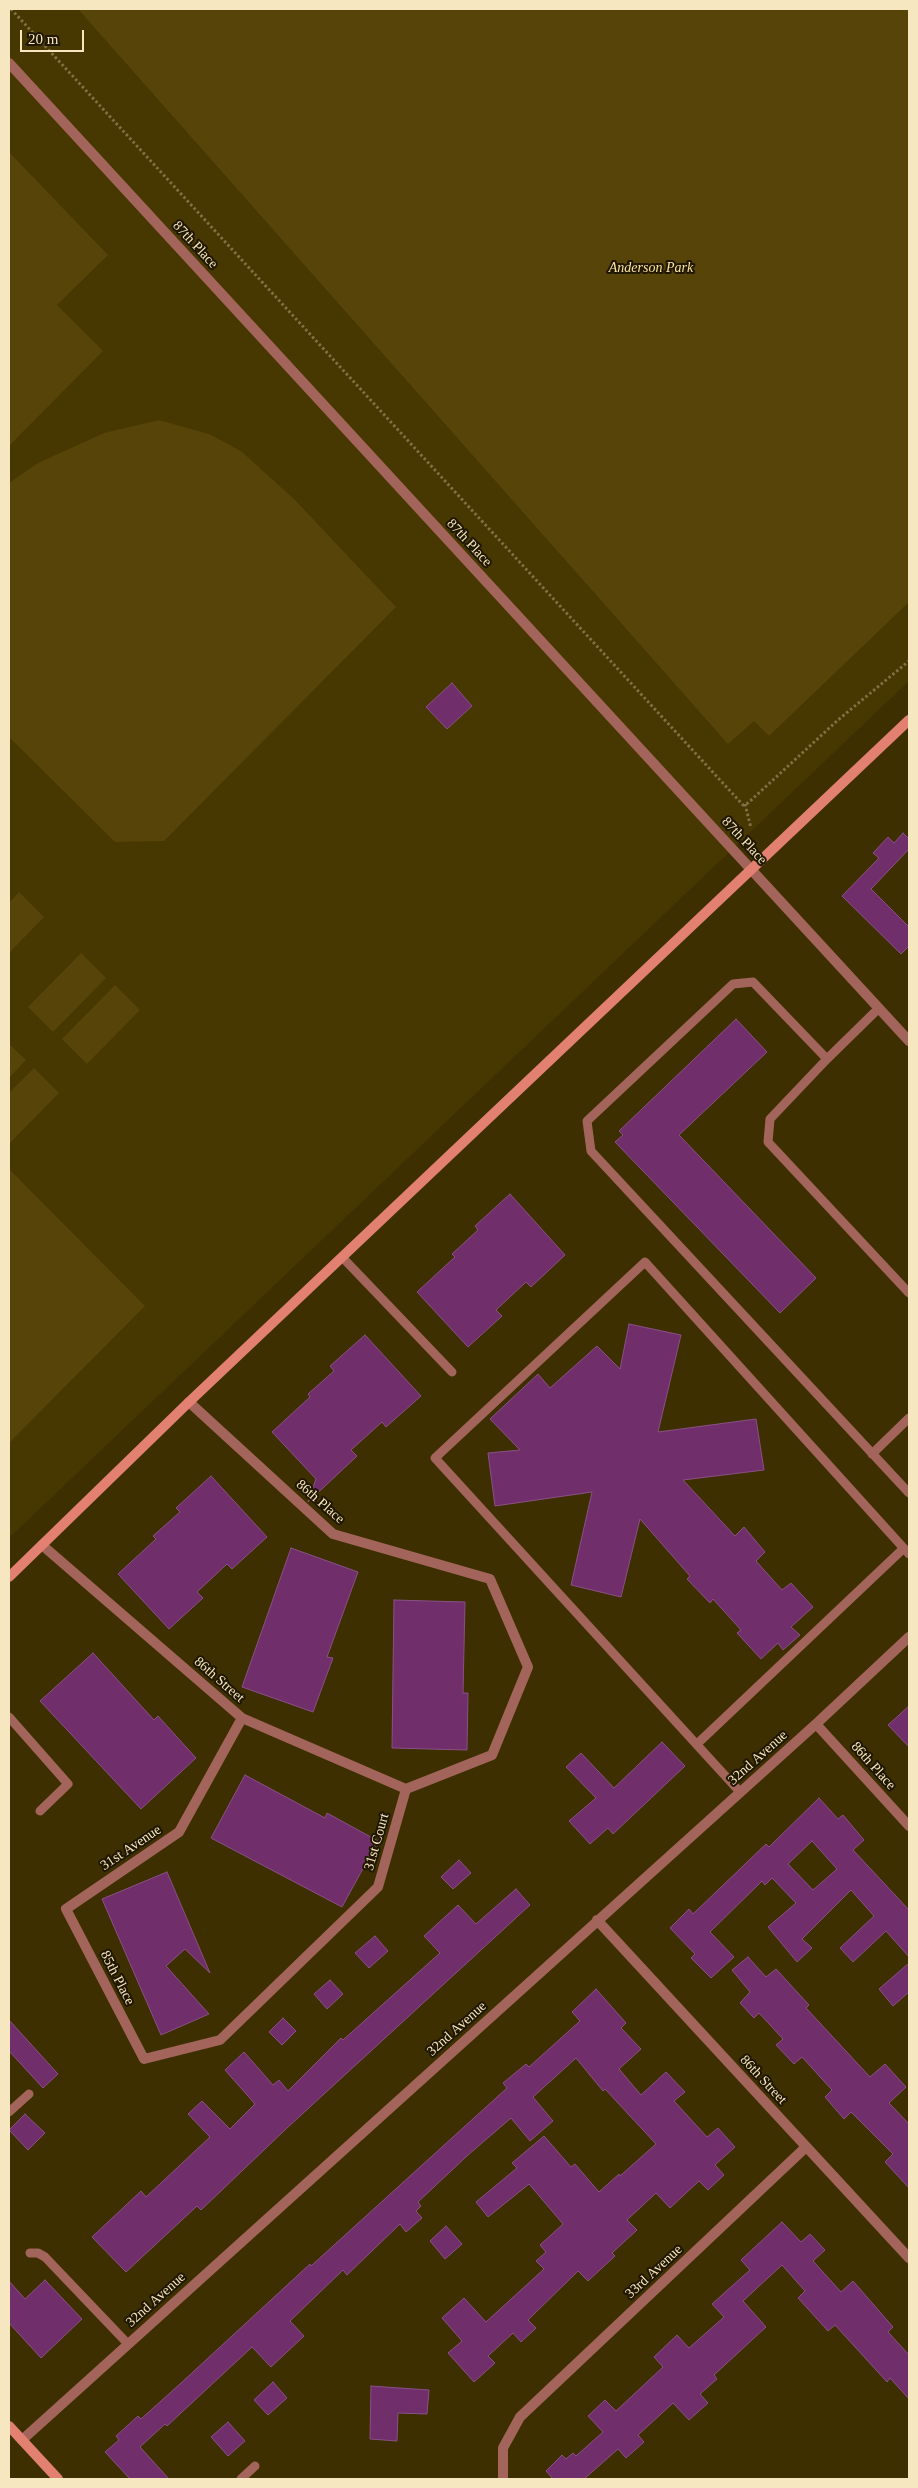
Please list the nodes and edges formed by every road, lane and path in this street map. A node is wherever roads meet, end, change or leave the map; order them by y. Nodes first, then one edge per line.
1 (10, 9) edge
2 (9, 63) edge
3 (909, 661) edge
4 (909, 720) edge
5 (745, 804) junction
6 (751, 828) dead end
7 (752, 870) junction
8 (879, 1008) junction
9 (909, 1042) edge
10 (827, 1059) junction
11 (342, 1257) junction
12 (909, 1293) edge
13 (452, 1372) dead end
14 (189, 1402) junction
15 (909, 1418) edge
16 (872, 1454) junction
17 (909, 1494) edge
18 (42, 1545) junction
19 (907, 1551) edge
20 (9, 1577) edge
21 (909, 1637) edge
22 (9, 1717) edge
23 (242, 1718) junction
24 (816, 1724) junction
25 (697, 1744) junction
26 (406, 1789) junction
27 (740, 1792) junction
28 (40, 1811) dead end
29 (909, 1826) edge
30 (66, 1909) joint
31 (597, 1920) junction
32 (144, 2059) joint
33 (28, 2094) dead end
34 (9, 2112) edge
35 (806, 2146) junction
36 (30, 2253) dead end
37 (909, 2258) edge
38 (128, 2344) junction
39 (9, 2426) edge
40 (22, 2440) junction
41 (255, 2466) dead end
42 (58, 2479) edge
43 (241, 2479) edge
44 (503, 2479) edge

1 - 5 path
2 - 7 street, 87th Place
3 - 5 path
4 - 7 street
5 - 6 path
7 - 8 street, 87th Place
7 - 11 street
8 - 9 street, 87th Place
8 - 10 lane
10 - 12 lane
10 - 16 lane
11 - 13 lane
11 - 14 street
14 - 18 street
14 - 26 street, 86th Place
15 - 16 lane
16 - 17 lane
18 - 20 street
18 - 23 street, 86th Street
19 - 25 lane
19 - 25 lane
21 - 24 street, 32nd Avenue
22 - 28 lane
23 - 26 street, 86th Street
23 - 30 street, 31st Avenue
24 - 27 street, 32nd Avenue
24 - 29 street, 86th Place
25 - 27 lane
26 - 32 street, 31st Court
27 - 31 street, 32nd Avenue
30 - 32 street, 85th Place
31 - 35 street, 86th Street
31 - 38 street, 32nd Avenue
33 - 34 lane
35 - 37 street, 86th Street
35 - 44 street, 33rd Avenue
36 - 38 lane
38 - 40 street, 32nd Avenue
39 - 40 street
40 - 42 street
41 - 43 lane

